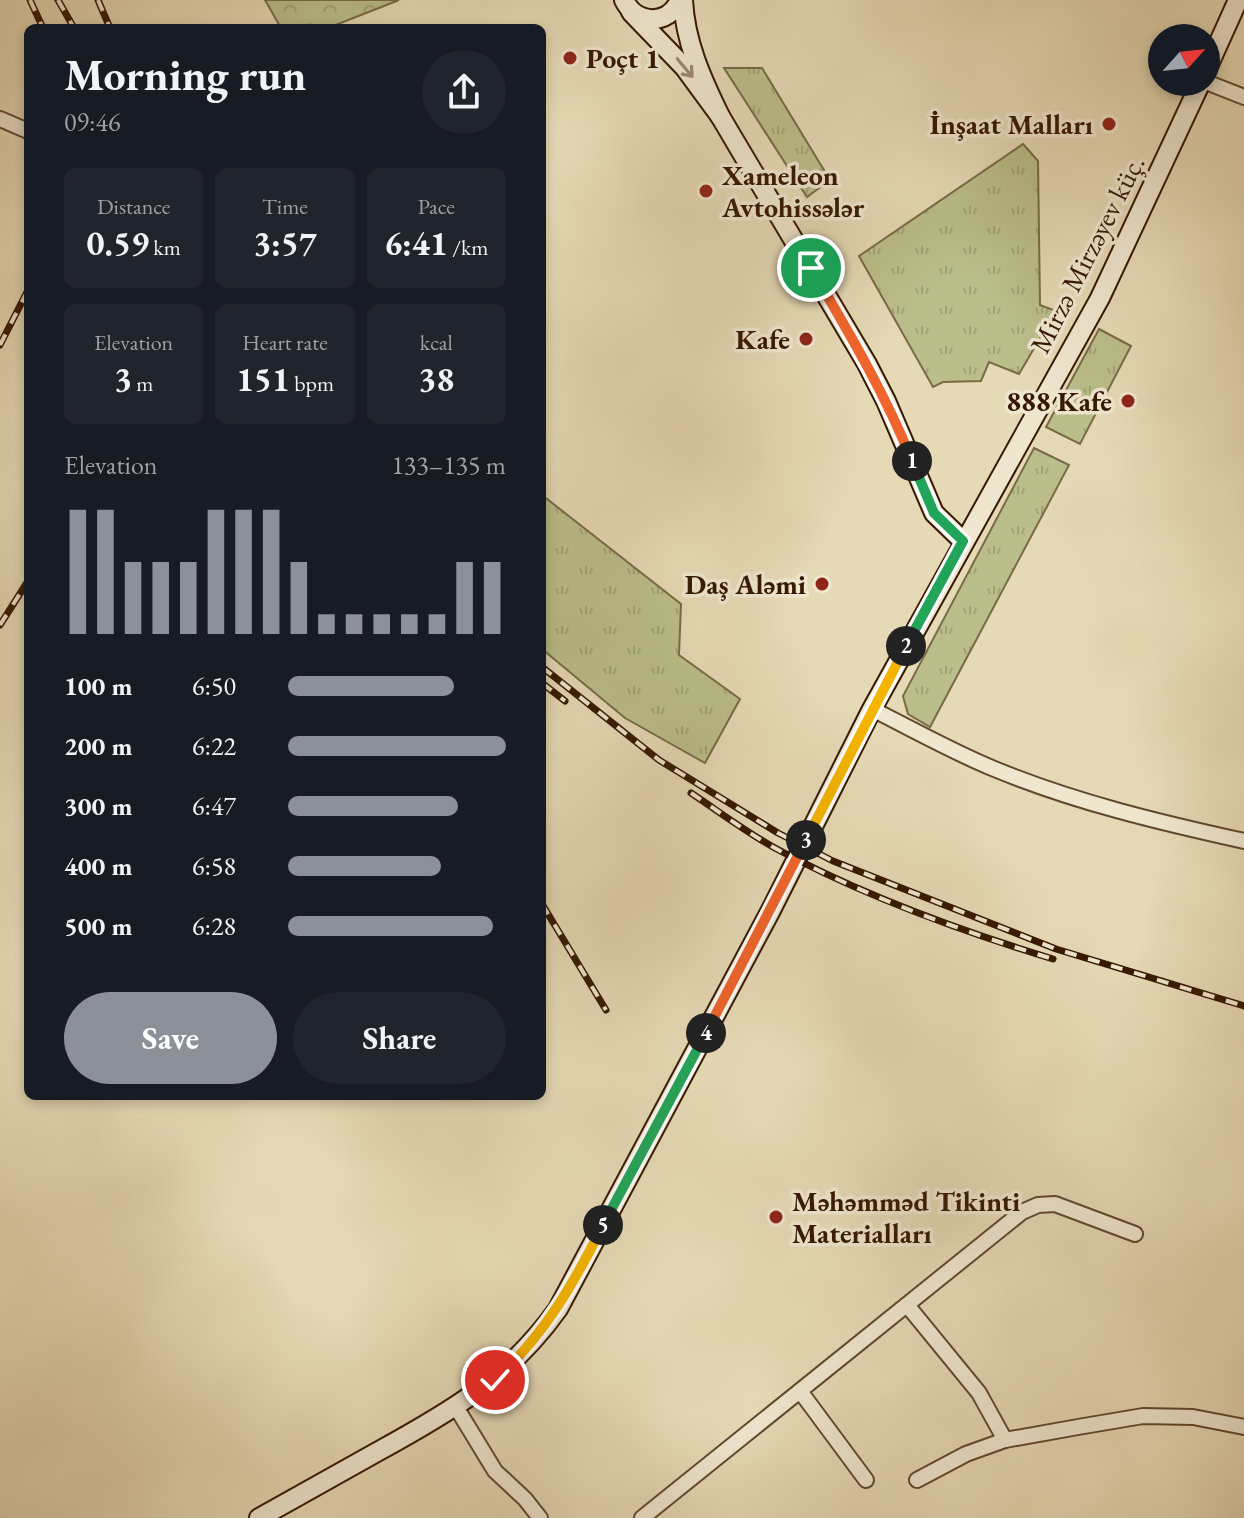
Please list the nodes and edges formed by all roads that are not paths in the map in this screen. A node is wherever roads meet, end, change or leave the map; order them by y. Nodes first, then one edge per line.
1 (1238, 0) edge
2 (686, 2) edge
3 (626, 4) edge
4 (1220, 40) edge
5 (1220, 88) edge
6 (1197, 96) edge
7 (1244, 97) edge
8 (720, 116) junction
9 (0, 119) edge
10 (24, 129) edge
11 (963, 541) junction
12 (872, 709) junction
13 (1244, 841) edge
14 (1135, 1234) dead end
15 (907, 1305) junction
16 (800, 1391) junction
17 (456, 1407) junction
18 (1244, 1427) edge
19 (1005, 1440) junction
20 (866, 1480) dead end
21 (917, 1480) dead end
22 (259, 1518) edge
23 (540, 1518) edge
24 (642, 1518) edge

1 - 4 main road
2 - 3 main road
2 - 8 main road
3 -> 8 main road
5 - 7 street
6 - 11 main road, Mirzə Mirzəyev küç.
8 - 11 main road
9 - 10 street
11 - 12 main road, Mirzə Mirzəyev küç.
12 - 13 street
12 - 17 main road, Mirzə Mirzəyev küç.
14 - 15 street
15 - 16 street
15 - 19 street
16 - 20 street
16 - 24 street
17 - 22 main road, Mirzə Mirzəyev küç.
17 - 23 street
18 - 19 street
19 - 21 street

